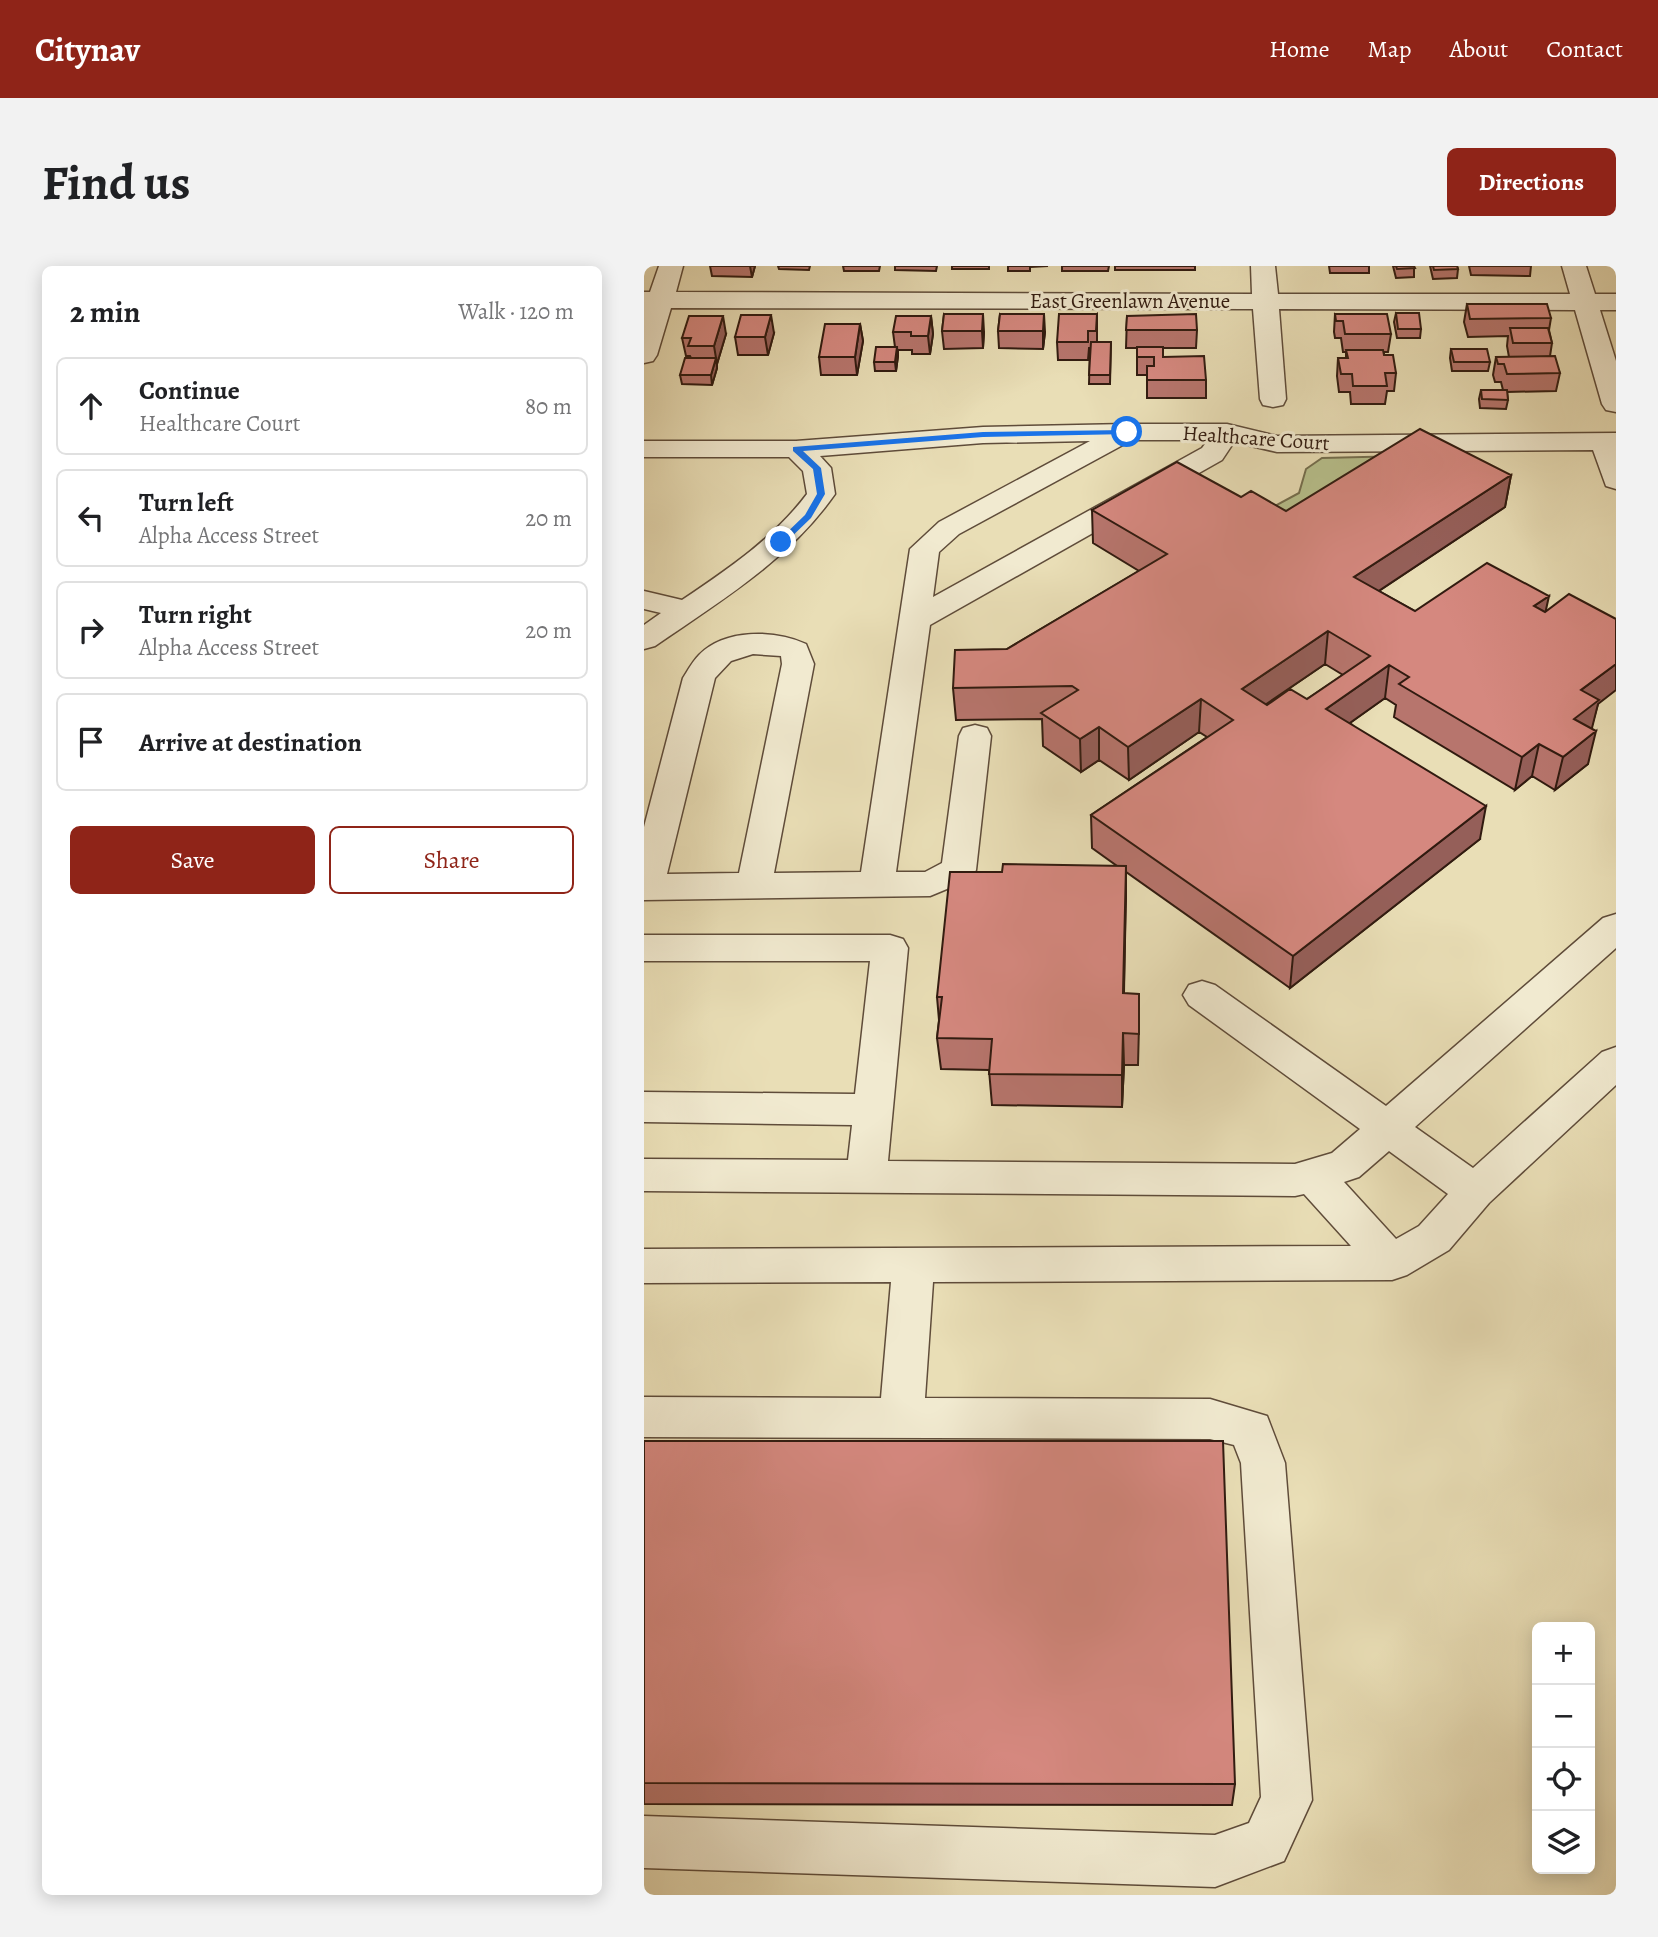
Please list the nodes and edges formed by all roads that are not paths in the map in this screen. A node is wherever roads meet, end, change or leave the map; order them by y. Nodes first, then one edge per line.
1 (671, 266) edge
2 (1264, 266) edge
3 (1574, 266) edge
4 (652, 300) edge
5 (1266, 302) junction
6 (1584, 302) junction
7 (1616, 302) edge
8 (644, 355) edge
9 (1273, 399) dead end
10 (1616, 404) edge
11 (1127, 432) junction
12 (1227, 432) junction
13 (1610, 441) edge
14 (644, 449) edge
15 (796, 449) junction
16 (1616, 480) edge
17 (644, 600) edge
18 (686, 610) junction
19 (915, 620) junction
20 (644, 639) edge
21 (975, 736) dead end
22 (877, 884) junction
23 (754, 886) junction
24 (645, 887) edge
25 (1616, 927) edge
26 (644, 948) edge
27 (1202, 995) dead end
28 (1616, 1062) edge
29 (644, 1107) edge
30 (873, 1110) junction
31 (1388, 1129) junction
32 (644, 1175) edge
33 (866, 1176) junction
34 (1313, 1176) junction
35 (1475, 1191) junction
36 (1392, 1264) junction
37 (913, 1265) junction
38 (644, 1266) edge
39 (644, 1417) edge
40 (901, 1419) junction
41 (644, 1842) edge

1 - 4 street
2 - 5 street
3 - 6 street
4 - 5 street, East Greenlawn Avenue
4 - 8 street
5 - 6 street, East Greenlawn Avenue
5 - 9 street
6 - 7 street, East Greenlawn Avenue
6 - 10 street
11 - 12 street, Healthcare Court
11 - 15 street, Healthcare Court
11 - 19 street
12 - 13 street, Healthcare Court
12 - 19 street
13 - 16 street
14 - 15 street, Healthcare Court
15 - 18 street
17 - 18 street
18 - 20 street
19 - 22 street
21 - 22 street
22 - 23 street
23 - 24 street
23 - 24 street
25 - 31 street
26 - 30 street
27 - 31 street
28 - 35 street
29 - 30 street
30 - 33 street
31 - 34 street
31 - 35 street
32 - 33 street
33 - 34 street
34 - 36 street
35 - 36 street
36 - 37 street
37 - 38 street
37 - 40 street
39 - 40 street
40 - 41 street

